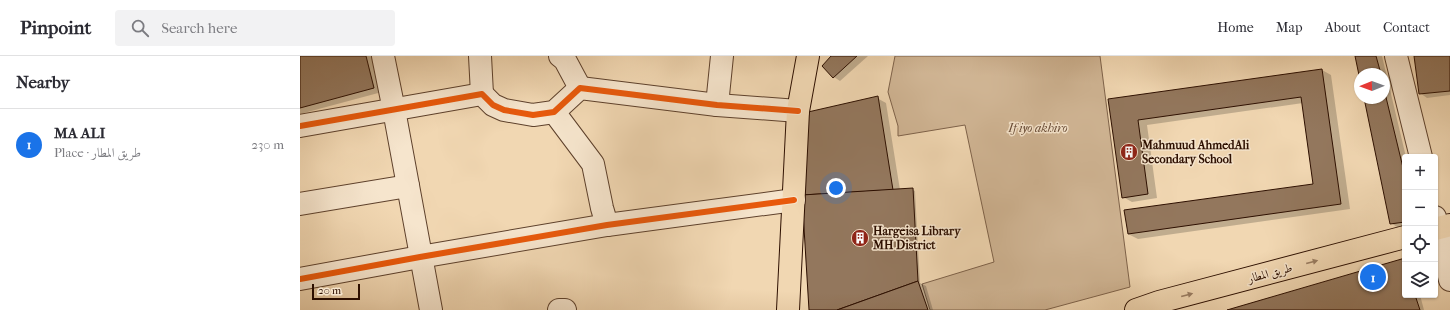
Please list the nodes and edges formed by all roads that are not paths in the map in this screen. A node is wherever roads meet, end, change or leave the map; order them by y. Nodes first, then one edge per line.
1 (383, 56) edge
2 (480, 56) edge
3 (722, 56) edge
4 (808, 56) edge
5 (1396, 56) edge
6 (564, 58) edge
7 (580, 88) junction
8 (482, 94) junction
9 (717, 105) junction
10 (394, 110) junction
11 (798, 111) junction
12 (554, 112) junction
13 (300, 126) edge
14 (1420, 154) edge
15 (408, 186) junction
16 (794, 200) junction
17 (300, 204) edge
18 (607, 225) junction
19 (1439, 225) edge
20 (1402, 238) edge
21 (420, 257) junction
22 (300, 279) edge
23 (1450, 280) edge
24 (431, 310) edge
25 (559, 310) edge
26 (565, 310) edge
27 (788, 310) edge
28 (1136, 310) edge

1 - 10 street
2 - 8 street
3 - 9 street
4 - 11 main road
5 - 14 street
6 - 7 street
7 - 9 street
7 - 12 street
8 - 10 street
8 - 12 street
9 - 11 street
10 - 13 street
10 - 15 street
11 - 16 main road
12 - 18 street
15 - 17 street
15 - 21 street
16 - 18 street
16 - 27 main road
18 - 21 street
19 - 23 street
28 -> 20 main road, طريق المطار
21 - 22 street
21 - 24 street
25 - 26 street

